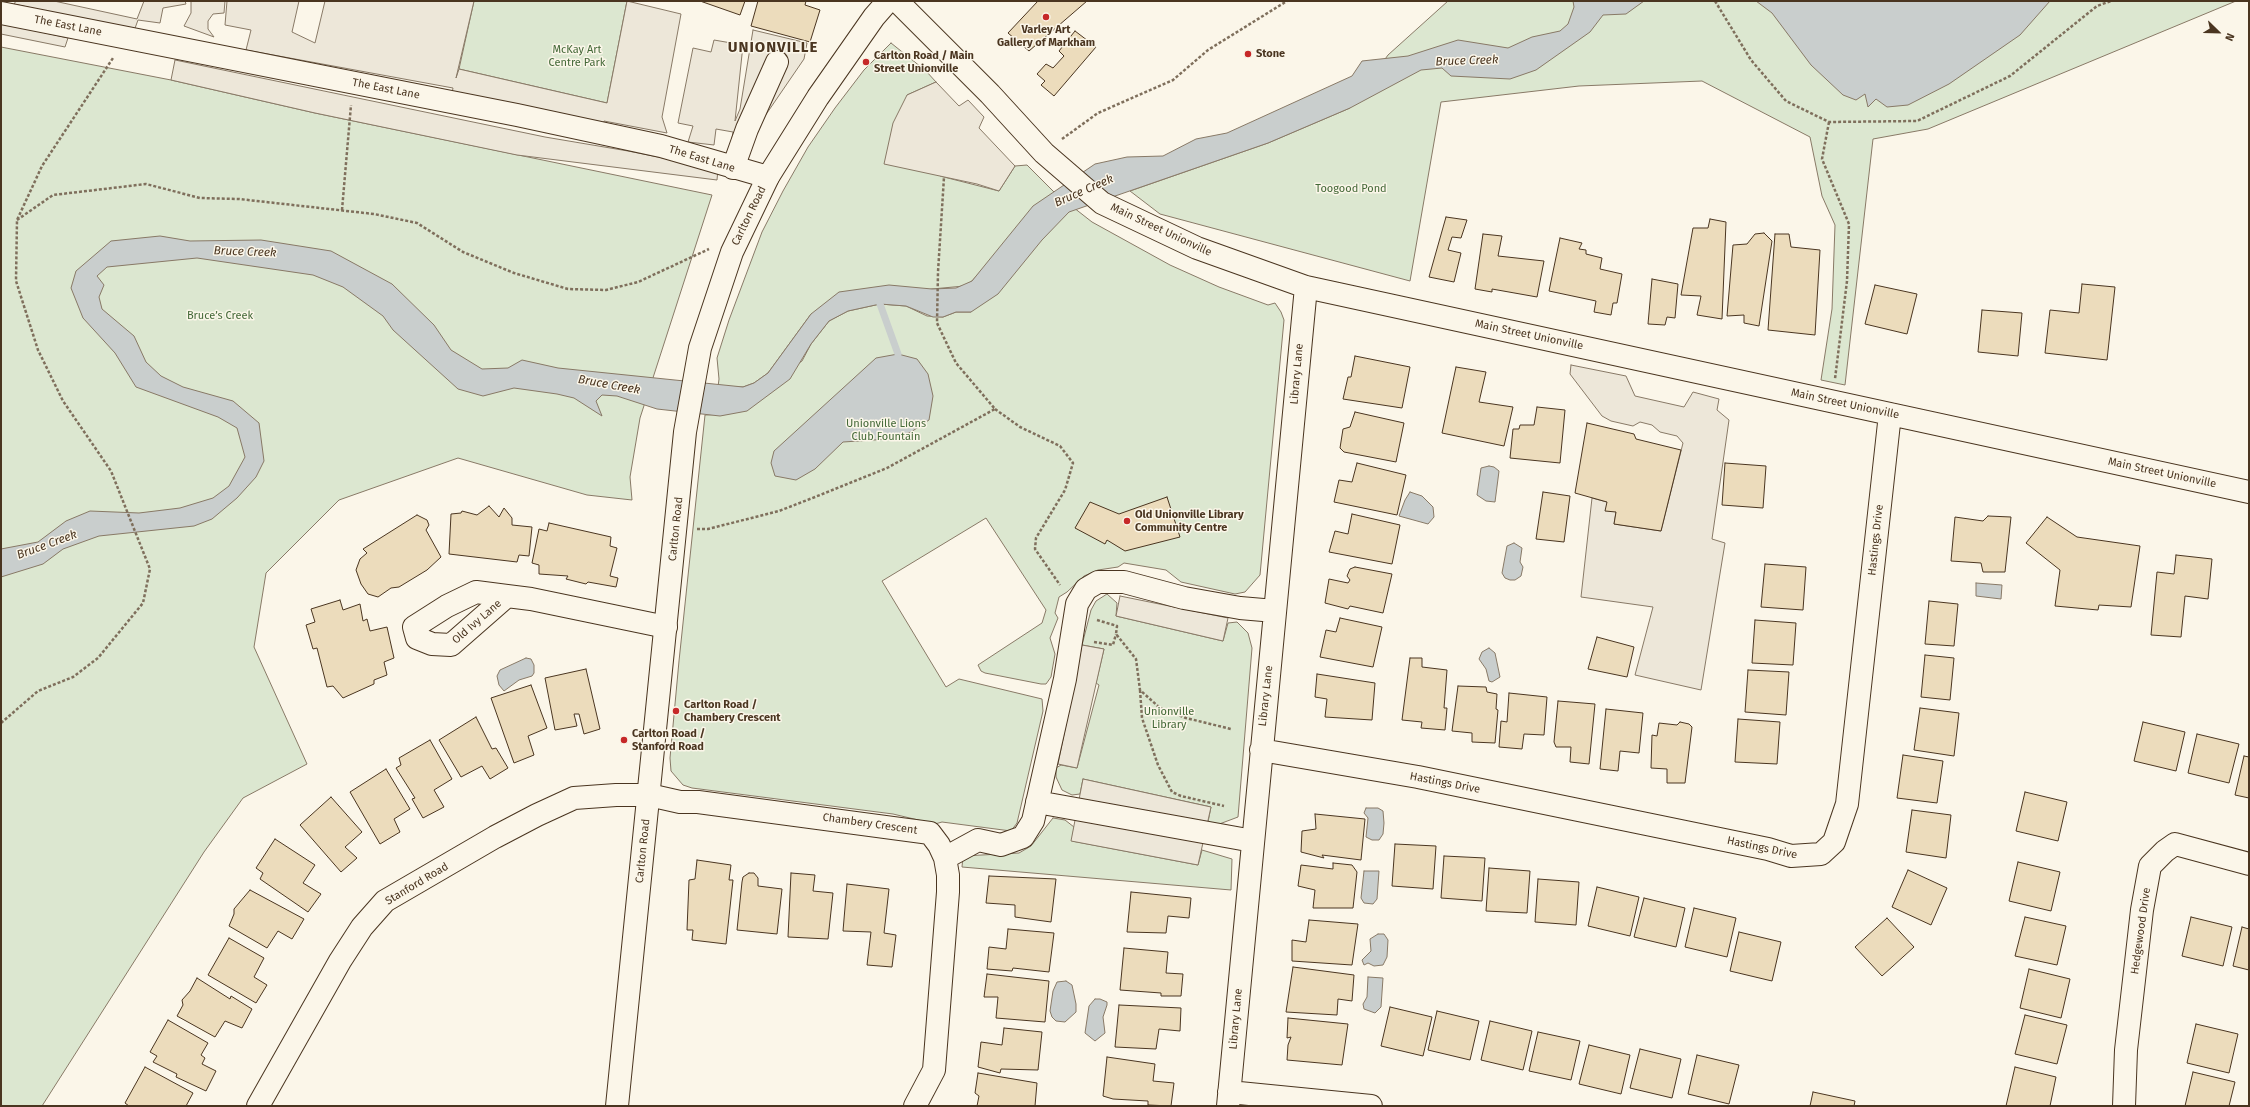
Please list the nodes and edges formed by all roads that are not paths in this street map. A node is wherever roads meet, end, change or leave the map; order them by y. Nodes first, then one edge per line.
1 (888, 1) edge
2 (897, 1) edge
3 (1, 13) edge
4 (777, 62) dead end
5 (733, 168) junction
6 (768, 177) junction
7 (1306, 287) junction
8 (1890, 414) junction
9 (2249, 492) edge
10 (507, 596) dead end
11 (1275, 611) junction
12 (666, 627) junction
13 (1261, 750) junction
14 (649, 795) junction
15 (1037, 802) junction
16 (1253, 841) junction
17 (945, 858) junction
18 (2249, 864) edge
19 (1228, 1099) edge
20 (258, 1106) edge
21 (617, 1106) edge
22 (915, 1106) edge
23 (1371, 1106) edge
24 (2124, 1106) edge

1 - 6 street, Carlton Road
2 - 7 street, Main Street Unionville
3 - 5 street, The East Lane
4 - 5 street
5 - 6 street, The East Lane
6 - 12 street, Carlton Road
7 - 8 street, Main Street Unionville
7 - 11 street, Library Lane
8 - 9 street, Main Street Unionville
8 - 13 street, Hastings Drive
10 - 12 street, Old Ivy Lane
11 - 13 street, Library Lane
11 - 15 street
12 - 14 street, Carlton Road
13 - 16 street, Library Lane
14 - 17 street, Chambery Crescent
14 - 20 street, Stanford Road
14 - 21 street, Carlton Road
15 - 16 street
15 - 17 street
16 - 19 street, Library Lane
17 - 22 street, Chambery Crescent
18 - 24 street, Hedgewood Drive
19 - 23 street

